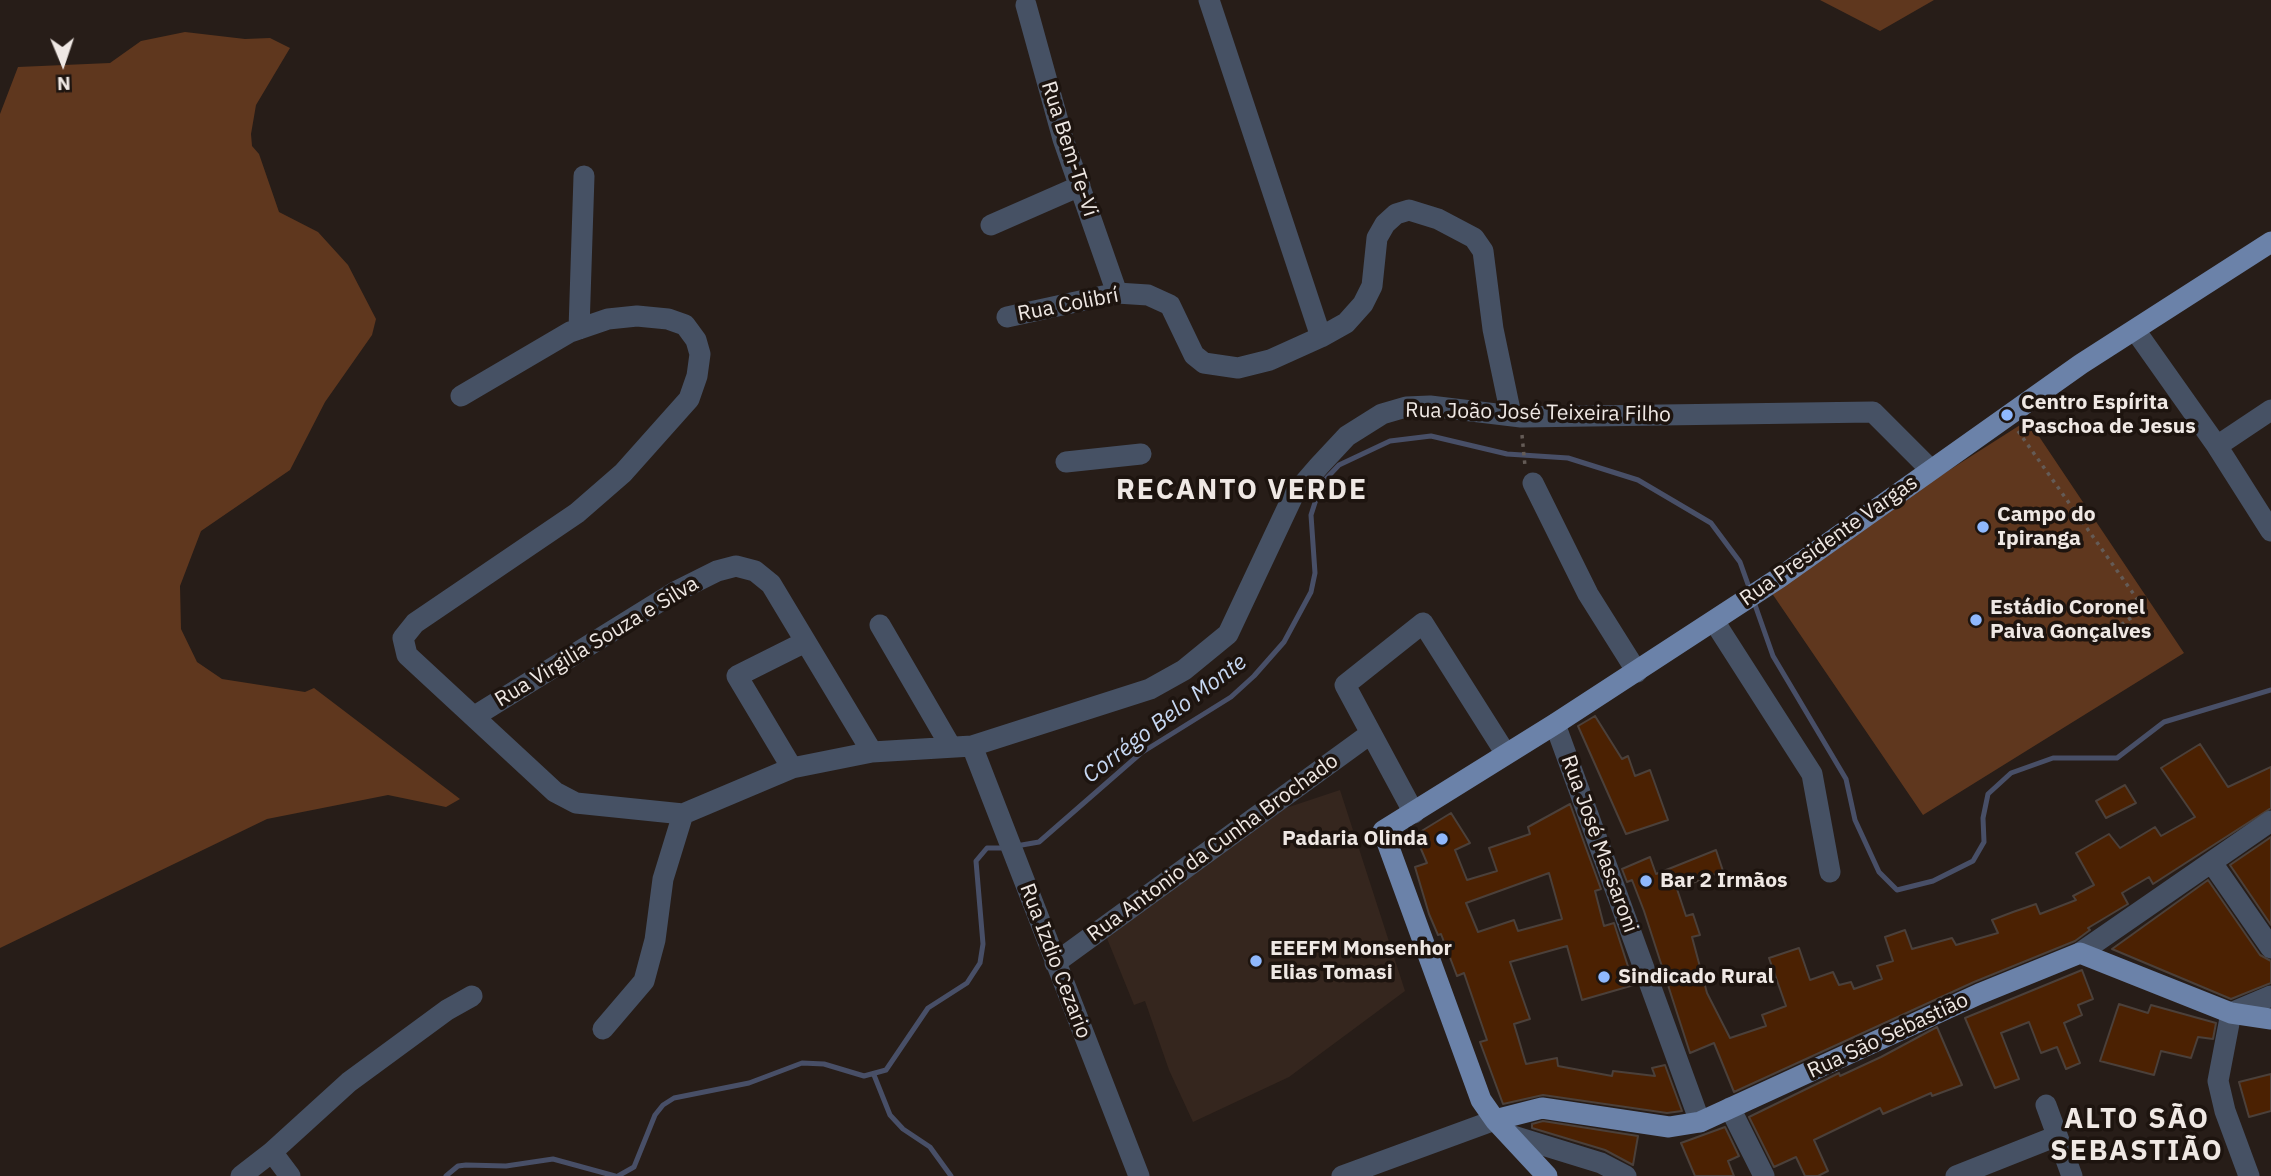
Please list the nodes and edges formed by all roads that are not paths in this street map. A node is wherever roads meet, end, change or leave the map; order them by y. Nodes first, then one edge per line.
1 (1209, 0) edge
2 (1026, 5) dead end
3 (584, 176) dead end
4 (1080, 186) junction
5 (991, 225) dead end
6 (2271, 242) edge
7 (1117, 292) junction
8 (1007, 317) dead end
9 (579, 329) junction
10 (2135, 330) junction
11 (1321, 337) junction
12 (461, 396) dead end
13 (2271, 410) edge
14 (1511, 415) junction
15 (2217, 446) junction
16 (1141, 454) dead end
17 (1066, 462) dead end
18 (1527, 469) road end
19 (1930, 470) junction
20 (2271, 531) edge
21 (1714, 621) junction
22 (880, 625) dead end
23 (805, 642) junction
24 (1637, 672) junction
25 (475, 716) junction
26 (1555, 724) junction
27 (1370, 734) junction
28 (961, 746) junction
29 (872, 752) junction
30 (1506, 754) junction
31 (792, 768) junction
32 (1414, 813) junction
33 (683, 814) junction
34 (2271, 821) edge
35 (2212, 863) junction
36 (1830, 872) dead end
37 (2271, 948) edge
38 (2080, 953) junction
39 (1055, 962) junction
40 (472, 996) dead end
41 (2271, 996) edge
42 (2231, 1013) junction
43 (2271, 1019) edge
44 (603, 1030) dead end
45 (2046, 1105) dead end
46 (1730, 1108) junction
47 (1700, 1122) junction
48 (1502, 1127) junction
49 (2057, 1136) junction
50 (272, 1152) junction
51 (241, 1176) edge
52 (290, 1176) edge
53 (1139, 1176) edge
54 (1342, 1176) edge
55 (1547, 1176) edge
56 (1626, 1176) edge
57 (1764, 1176) edge
58 (1956, 1176) edge
59 (2072, 1176) edge
60 (2249, 1176) edge

1 - 11 street
2 - 4 street, Rua Bem-Te-Vi
3 - 9 street
4 - 5 street
4 - 7 street, Rua Bem-Te-Vi
6 - 10 main road, Rua Presidente Vargas
7 - 8 street, Rua Colibrí
7 - 11 street, Rua Colibrí
9 - 12 street
9 - 25 street, Rua João José Teixeira Filho
10 - 15 street
10 - 19 main road, Rua Presidente Vargas
11 - 14 street
13 - 15 street
14 - 19 street, Rua João José Teixeira Filho
14 - 28 street, Rua João José Teixeira Filho
15 - 20 street
16 - 17 street
18 - 24 street
19 - 21 main road, Rua Presidente Vargas
21 - 24 main road, Rua Presidente Vargas
21 - 36 street
22 - 28 street, Rua Izdio Cezario
23 - 25 street, Rua Virgilia Souza e Silva
23 - 29 street, Rua Virgilia Souza e Silva
23 - 31 street
24 - 26 main road, Rua Presidente Vargas
25 - 33 street, Rua João José Teixeira Filho
26 - 30 main road, Rua Presidente Vargas
26 - 47 street, Rua José Massaroni
27 - 30 street
27 - 32 street
27 - 39 street, Rua Antonio da Cunha Brochado
28 - 29 street, Rua João José Teixeira Filho
28 - 39 street, Rua Izdio Cezario
29 - 31 street, Rua João José Teixeira Filho
30 - 32 main road, Rua Presidente Vargas
31 - 33 street, Rua João José Teixeira Filho
32 - 48 main road, Rua Presidente Vargas
33 - 44 street
34 - 35 street
35 - 37 street
35 - 38 street
38 - 42 main road
38 - 46 main road, Rua São Sebastião
39 - 53 street, Rua Izdio Cezario
40 - 50 street
41 - 42 street
42 - 43 main road
42 - 60 street
45 - 49 street
46 - 47 main road, Rua São Sebastião
46 - 57 street
47 - 48 main road, Rua São Sebastião
48 - 54 street
48 - 55 main road
48 - 56 street
49 - 58 street
49 - 59 street
50 - 51 street
50 - 52 street

